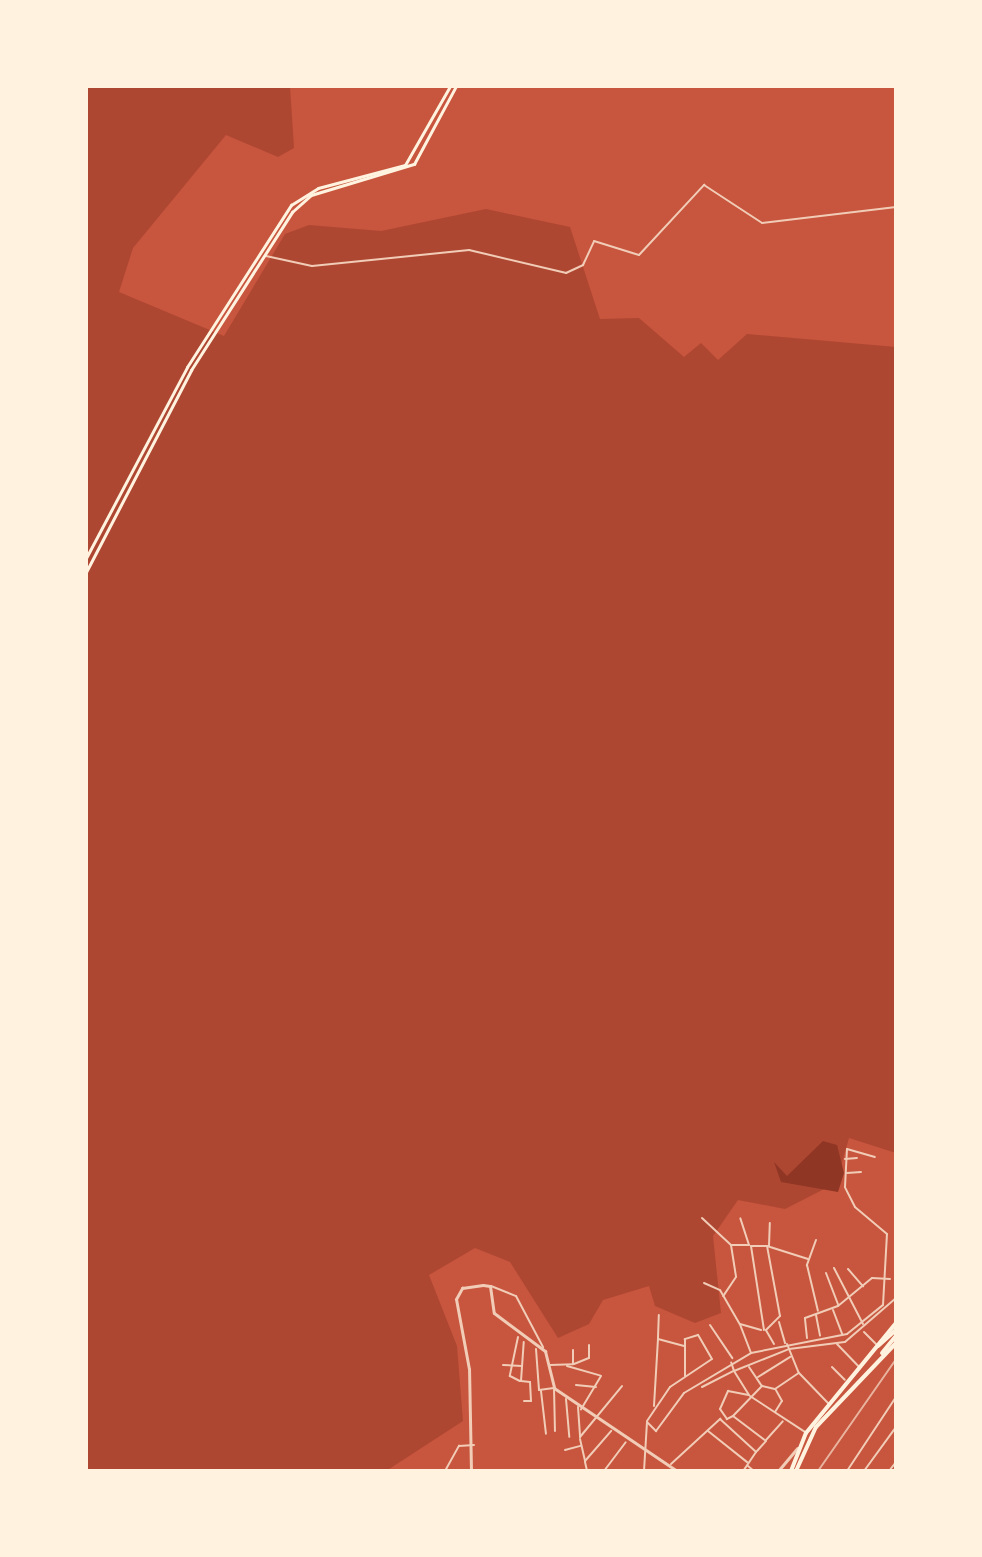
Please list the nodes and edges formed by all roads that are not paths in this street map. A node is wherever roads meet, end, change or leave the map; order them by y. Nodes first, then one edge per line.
1 (453, 86) edge
2 (410, 159) junction
3 (414, 164) junction
4 (896, 207) edge
5 (266, 256) junction
6 (86, 558) edge
7 (86, 572) edge
8 (875, 1157) dead end
9 (857, 1158) dead end
10 (844, 1159) junction
11 (861, 1172) dead end
12 (846, 1173) junction
13 (702, 1218) dead end
14 (740, 1218) dead end
15 (770, 1223) dead end
16 (816, 1240) dead end
17 (731, 1245) junction
18 (750, 1246) junction
19 (768, 1246) junction
20 (808, 1259) junction
21 (834, 1268) dead end
22 (848, 1269) dead end
23 (826, 1273) dead end
24 (890, 1279) junction
25 (704, 1283) dead end
26 (490, 1286) junction
27 (863, 1286) junction
28 (888, 1290) junction
29 (896, 1292) edge
30 (723, 1296) junction
31 (896, 1298) edge
32 (848, 1300) junction
33 (838, 1306) junction
34 (832, 1309) junction
35 (817, 1313) junction
36 (659, 1315) dead end
37 (779, 1321) junction
38 (896, 1323) edge
39 (740, 1324) junction
40 (864, 1324) junction
41 (710, 1325) dead end
42 (765, 1330) junction
43 (864, 1331) junction
44 (896, 1333) edge
45 (843, 1335) junction
46 (518, 1337) junction
47 (821, 1337) junction
48 (658, 1339) junction
49 (807, 1339) junction
50 (524, 1342) junction
51 (786, 1342) junction
52 (836, 1343) junction
53 (896, 1343) edge
54 (589, 1345) dead end
55 (774, 1345) junction
56 (686, 1346) junction
57 (883, 1346) junction
58 (536, 1349) junction
59 (789, 1349) junction
60 (573, 1350) dead end
61 (545, 1351) junction
62 (751, 1353) junction
63 (882, 1353) junction
64 (791, 1357) junction
65 (712, 1359) junction
66 (732, 1360) junction
67 (573, 1364) junction
68 (503, 1365) dead end
69 (511, 1365) junction
70 (549, 1365) junction
71 (522, 1366) junction
72 (567, 1366) junction
73 (749, 1366) junction
74 (832, 1367) dead end
75 (860, 1368) junction
76 (717, 1369) junction
77 (734, 1371) junction
78 (799, 1373) junction
79 (685, 1376) junction
80 (757, 1378) junction
81 (521, 1381) junction
82 (847, 1383) junction
83 (576, 1385) dead end
84 (622, 1386) dead end
85 (762, 1386) junction
86 (597, 1387) junction
87 (702, 1387) dead end
88 (554, 1388) junction
89 (775, 1389) junction
90 (540, 1390) junction
91 (531, 1391) junction
92 (749, 1395) junction
93 (896, 1397) edge
94 (566, 1398) junction
95 (524, 1401) dead end
96 (829, 1405) junction
97 (654, 1406) junction
98 (580, 1408) junction
99 (774, 1413) junction
100 (733, 1416) junction
101 (596, 1420) junction
102 (785, 1420) junction
103 (647, 1422) junction
104 (896, 1427) edge
105 (751, 1429) junction
106 (555, 1431) dead end
107 (611, 1431) junction
108 (707, 1431) junction
109 (806, 1433) junction
110 (546, 1434) dead end
111 (569, 1437) dead end
112 (580, 1437) junction
113 (741, 1438) junction
114 (766, 1441) junction
115 (626, 1442) junction
116 (474, 1445) junction
117 (581, 1446) junction
118 (797, 1448) junction
119 (565, 1450) dead end
120 (756, 1452) junction
121 (644, 1454) junction
122 (585, 1461) junction
123 (896, 1462) edge
124 (748, 1464) junction
125 (670, 1465) junction
126 (675, 1470) edge
127 (445, 1471) edge
128 (471, 1471) edge
129 (587, 1471) edge
130 (604, 1471) edge
131 (644, 1471) edge
132 (743, 1471) edge
133 (754, 1471) edge
134 (778, 1471) edge
135 (794, 1471) edge
136 (847, 1471) edge
137 (864, 1471) edge
138 (889, 1471) edge

1 - 2 main road
1 - 3 main road
2 - 3 main road
2 - 6 main road
3 - 5 main road
4 - 5 street
5 - 7 main road
8 - 10 street
9 - 10 street
10 - 12 street
11 - 12 street
12 - 24 street
13 - 17 street
14 - 18 street
15 - 19 street
16 - 20 street
17 - 18 street
17 - 30 street
18 - 19 street
18 - 42 street
19 - 20 street
19 - 37 street
20 - 35 street
21 - 32 street
22 - 27 street
23 - 33 street
24 - 27 street
24 - 28 street
25 - 30 street
26 - 46 street
26 - 61 street
26 - 116 street
27 - 32 street
28 - 29 street
28 - 40 street
30 - 39 street
31 - 43 street
32 - 33 street
32 - 40 street
33 - 34 street
34 - 35 street
34 - 45 street
35 - 47 street
35 - 49 street
36 - 48 street
37 - 42 street
37 - 51 street
38 - 57 main road
39 - 42 street
39 - 62 street
40 - 45 street
41 - 66 street
42 - 55 street
43 - 52 street
43 - 57 street
44 - 57 main road
45 - 47 street
46 - 50 street
46 - 69 street
47 - 49 street
48 - 56 street
48 - 97 street
49 - 51 street
50 - 58 street
50 - 71 street
51 - 55 street
51 - 59 street
52 - 59 street
52 - 75 street
53 - 63 main road
54 - 67 street
55 - 62 street
56 - 65 street
56 - 79 street
57 - 63 main road
57 - 75 main road
58 - 61 street
58 - 90 street
59 - 64 street
59 - 73 street
60 - 67 street
61 - 70 street
62 - 66 street
63 - 135 main road
64 - 78 street
64 - 80 street
65 - 76 street
65 - 79 street
66 - 76 street
66 - 77 street
67 - 72 street
68 - 69 street
69 - 71 street
69 - 81 street
70 - 72 street
70 - 88 street
71 - 81 street
72 - 86 street
73 - 77 street
73 - 80 street
74 - 82 street
75 - 82 main road
76 - 103 street
77 - 87 street
77 - 92 street
78 - 89 street
78 - 96 street
79 - 97 street
80 - 85 street
81 - 91 street
82 - 96 main road
83 - 86 street
84 - 101 street
85 - 89 street
85 - 92 street
86 - 98 street
88 - 90 street
88 - 94 street
88 - 106 street
89 - 99 street
90 - 91 street
90 - 110 street
91 - 95 street
92 - 99 street
92 - 100 street
92 - 100 street
93 - 136 street
94 - 98 street
94 - 111 street
96 - 109 main road
97 - 103 street
98 - 101 street
98 - 112 street
99 - 102 street
100 - 105 street
101 - 107 street
101 - 112 street
102 - 109 street
102 - 114 street
103 - 121 street
104 - 137 street
105 - 113 street
105 - 114 street
107 - 115 street
107 - 122 street
108 - 113 street
108 - 124 street
108 - 125 street
109 - 118 main road
112 - 117 street
113 - 120 street
114 - 120 street
115 - 121 street
115 - 130 street
116 - 127 street
116 - 128 street
117 - 119 street
117 - 122 street
118 - 134 street
118 - 135 main road
120 - 124 street
121 - 125 street
121 - 131 street
122 - 129 street
123 - 138 street
124 - 132 street
124 - 133 street
125 - 126 street

